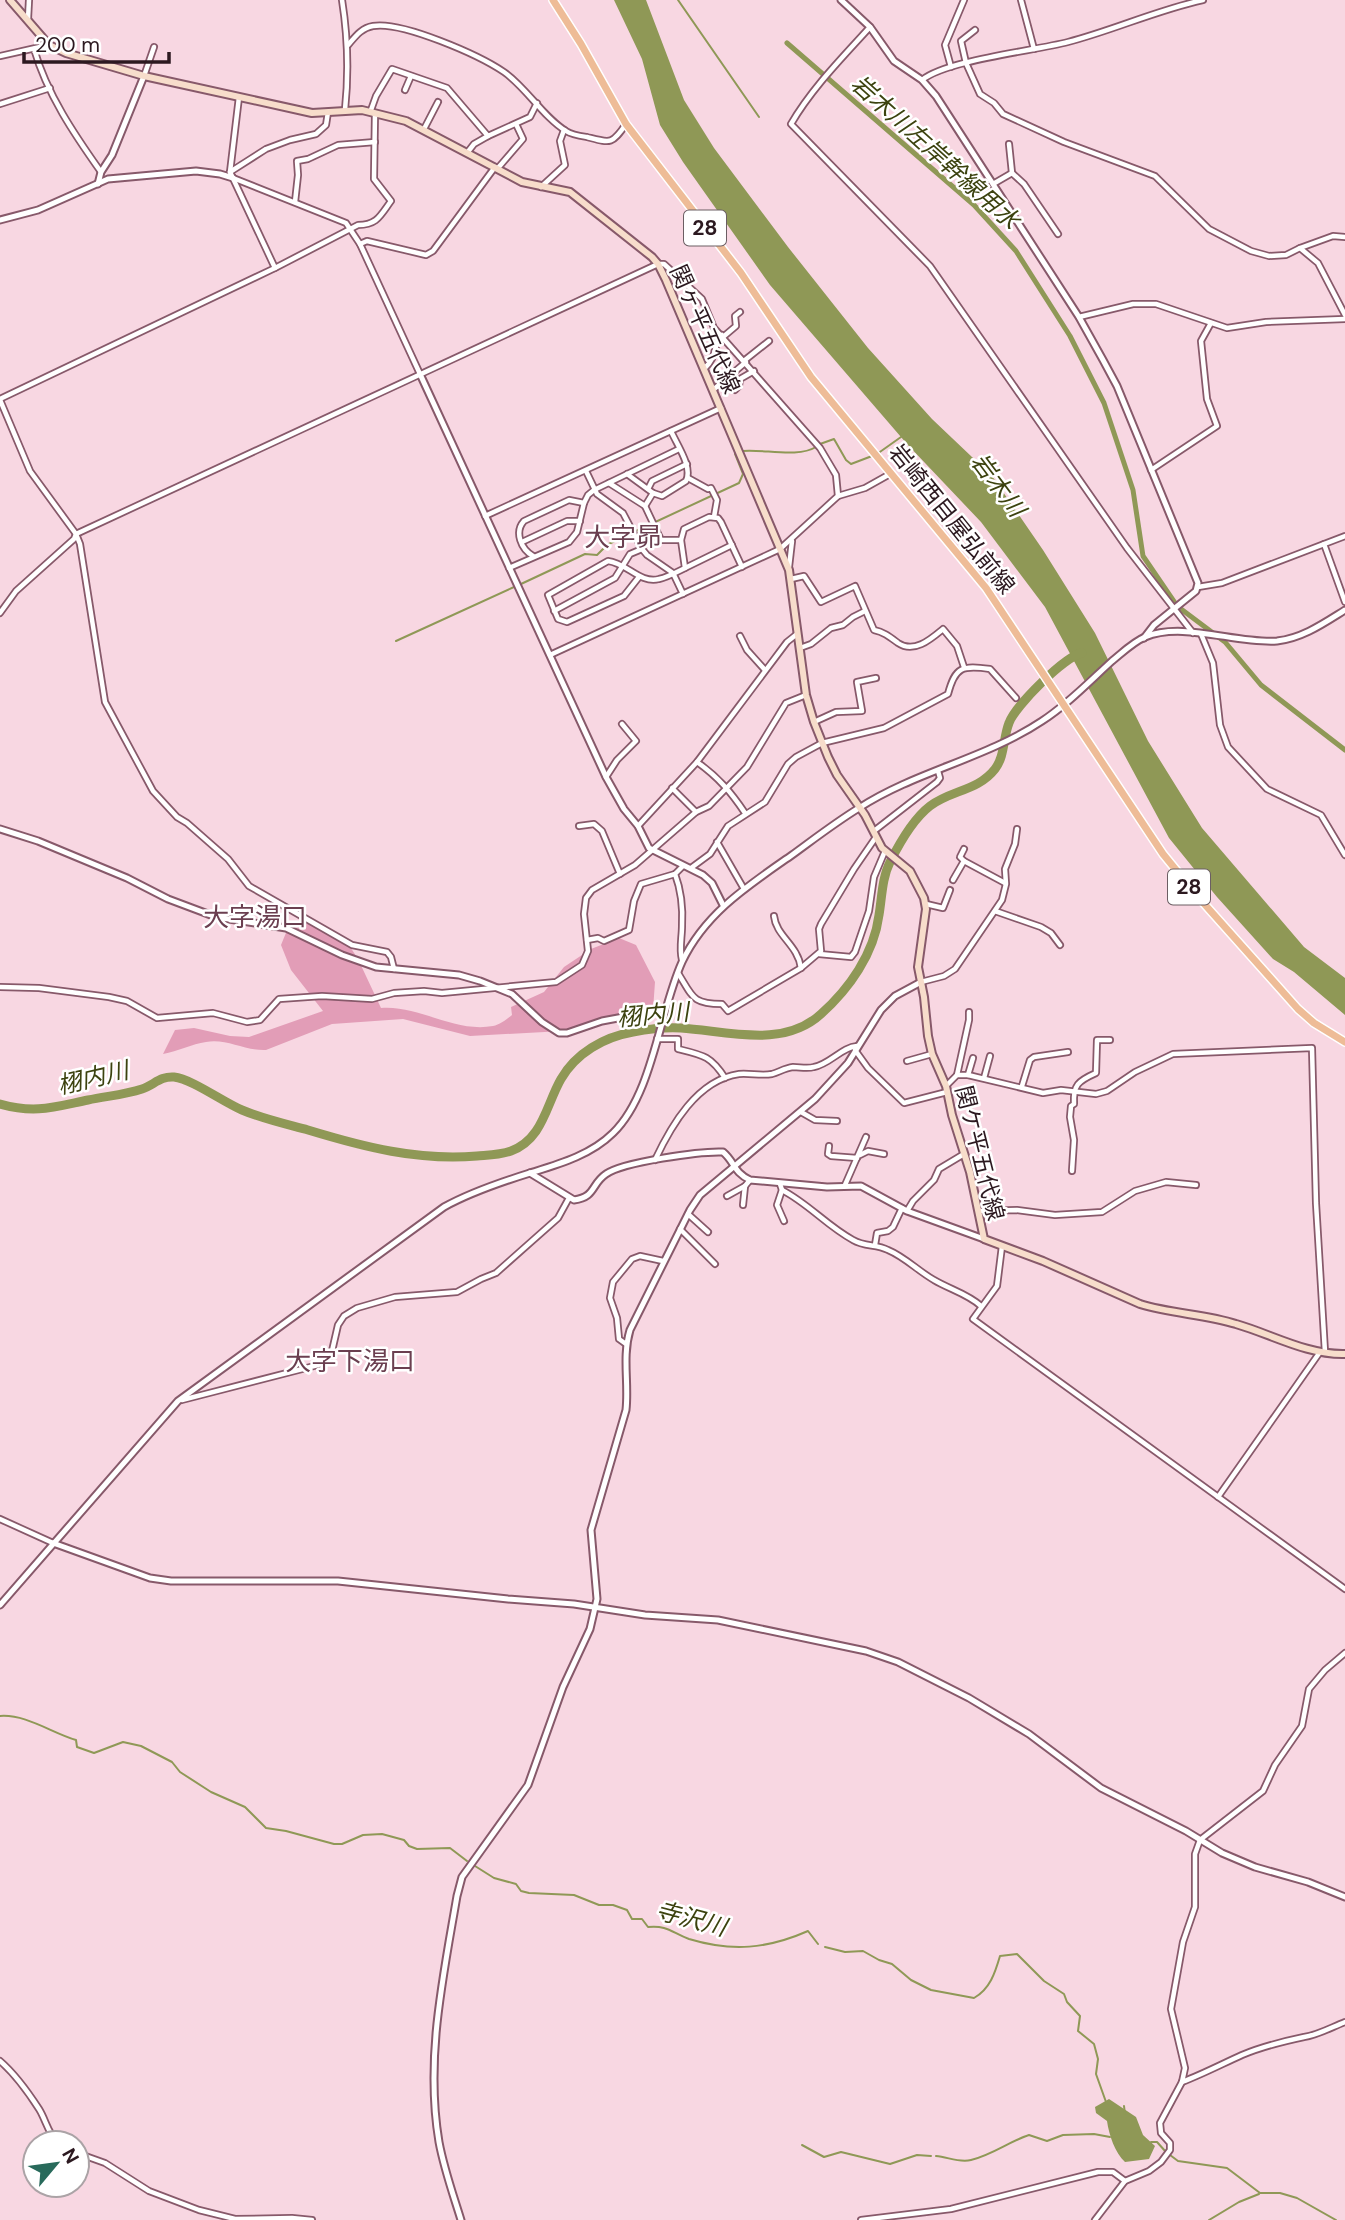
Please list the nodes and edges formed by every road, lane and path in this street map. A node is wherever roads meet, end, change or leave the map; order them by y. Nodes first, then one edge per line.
1 (10, 0) edge
2 (29, 0) edge
3 (342, 0) edge
4 (552, 0) edge
5 (841, 0) edge
6 (964, 0) edge
7 (1021, 0) edge
8 (1203, 0) edge
9 (28, 19) junction
10 (870, 27) junction
11 (975, 30) dead end
12 (50, 45) junction
13 (348, 45) junction
14 (154, 47) dead end
15 (34, 49) junction
16 (1034, 49) junction
17 (0, 56) edge
18 (966, 63) junction
19 (951, 67) junction
20 (144, 76) junction
21 (411, 76) junction
22 (922, 80) junction
23 (50, 88) junction
24 (405, 90) dead end
25 (239, 97) junction
26 (438, 102) dead end
27 (537, 103) junction
28 (0, 104) edge
29 (345, 110) junction
30 (373, 111) junction
31 (328, 112) junction
32 (516, 124) junction
33 (626, 124) junction
34 (424, 129) junction
35 (564, 130) junction
36 (488, 136) junction
37 (374, 142) junction
38 (1009, 144) dead end
39 (467, 153) junction
40 (497, 167) junction
41 (101, 172) junction
42 (1013, 173) junction
43 (231, 175) junction
44 (98, 184) junction
45 (993, 184) junction
46 (541, 187) junction
47 (295, 202) junction
48 (0, 220) edge
49 (352, 230) junction
50 (1058, 234) dead end
51 (1345, 237) edge
52 (360, 244) junction
53 (1300, 248) junction
54 (658, 264) junction
55 (275, 268) junction
56 (740, 312) dead end
57 (1079, 317) junction
58 (1345, 317) edge
59 (1211, 323) junction
60 (723, 336) junction
61 (769, 341) dead end
62 (746, 361) junction
63 (704, 369) junction
64 (754, 371) junction
65 (420, 374) junction
66 (713, 390) junction
67 (735, 390) dead end
68 (0, 400) edge
69 (721, 408) junction
70 (671, 431) junction
71 (679, 449) junction
72 (687, 464) junction
73 (1151, 470) junction
74 (586, 471) junction
75 (627, 474) junction
76 (891, 474) junction
77 (688, 478) junction
78 (609, 483) junction
79 (594, 490) junction
80 (651, 491) junction
81 (838, 496) junction
82 (584, 503) junction
83 (645, 506) junction
84 (485, 516) junction
85 (714, 517) junction
86 (580, 522) junction
87 (76, 534) junction
88 (1345, 536) edge
89 (681, 540) junction
90 (792, 540) junction
91 (522, 542) junction
92 (1324, 544) junction
93 (732, 545) junction
94 (642, 549) junction
95 (780, 549) junction
96 (533, 556) junction
97 (623, 565) junction
98 (742, 567) junction
99 (509, 568) junction
100 (685, 568) junction
101 (789, 570) junction
102 (673, 573) junction
103 (639, 577) junction
104 (791, 579) junction
105 (1198, 587) junction
106 (683, 594) junction
107 (1345, 602) edge
108 (1173, 609) junction
109 (1345, 610) edge
110 (554, 611) junction
111 (865, 611) junction
112 (0, 613) edge
113 (798, 633) junction
114 (1197, 634) junction
115 (740, 636) dead end
116 (1144, 638) junction
117 (800, 648) junction
118 (550, 655) junction
119 (964, 667) junction
120 (765, 670) junction
121 (876, 678) dead end
122 (806, 695) junction
123 (1016, 698) dead end
124 (1063, 705) junction
125 (814, 722) junction
126 (622, 724) dead end
127 (822, 743) junction
128 (697, 762) junction
129 (938, 771) junction
130 (606, 777) junction
131 (727, 787) junction
132 (673, 788) junction
133 (860, 807) junction
134 (696, 812) junction
135 (746, 813) junction
136 (579, 825) dead end
137 (638, 826) junction
138 (0, 829) edge
139 (1017, 829) dead end
140 (875, 834) junction
141 (717, 841) junction
142 (964, 849) dead end
143 (652, 850) junction
144 (885, 852) junction
145 (1345, 855) edge
146 (964, 862) junction
147 (683, 866) junction
148 (691, 868) junction
149 (620, 874) junction
150 (675, 874) junction
151 (953, 880) dead end
152 (1006, 884) junction
153 (744, 889) junction
154 (950, 890) dead end
155 (926, 904) junction
156 (723, 905) junction
157 (995, 911) junction
158 (774, 916) dead end
159 (586, 940) junction
160 (1060, 945) dead end
161 (819, 954) junction
162 (682, 961) junction
163 (801, 968) junction
164 (394, 969) junction
165 (678, 973) junction
166 (920, 982) junction
167 (0, 987) edge
168 (500, 988) junction
169 (666, 1009) junction
170 (969, 1012) dead end
171 (657, 1037) junction
172 (1110, 1040) dead end
173 (1345, 1042) edge
174 (856, 1048) junction
175 (1068, 1052) dead end
176 (932, 1054) junction
177 (990, 1056) dead end
178 (973, 1058) dead end
179 (907, 1061) dead end
180 (968, 1074) junction
181 (957, 1075) junction
182 (725, 1078) junction
183 (984, 1078) junction
184 (1023, 1086) junction
185 (946, 1089) junction
186 (1074, 1091) junction
187 (802, 1112) junction
188 (837, 1121) dead end
189 (866, 1138) dead end
190 (829, 1146) dead end
191 (884, 1154) dead end
192 (965, 1154) junction
193 (858, 1157) junction
194 (654, 1161) junction
195 (734, 1168) junction
196 (1072, 1171) dead end
197 (530, 1173) junction
198 (750, 1180) junction
199 (845, 1185) junction
200 (1196, 1185) dead end
201 (745, 1186) junction
202 (781, 1187) junction
203 (727, 1196) dead end
204 (569, 1198) junction
205 (744, 1205) dead end
206 (904, 1210) junction
207 (979, 1212) junction
208 (688, 1214) junction
209 (784, 1221) dead end
210 (680, 1229) junction
211 (708, 1232) dead end
212 (984, 1239) junction
213 (875, 1245) junction
214 (1002, 1246) junction
215 (663, 1261) junction
216 (715, 1264) dead end
217 (981, 1306) junction
218 (626, 1345) junction
219 (1323, 1353) junction
220 (1345, 1354) edge
221 (178, 1401) junction
222 (1218, 1497) junction
223 (0, 1519) edge
224 (53, 1543) junction
225 (1345, 1589) edge
226 (0, 1605) edge
227 (596, 1606) junction
228 (1345, 1653) edge
229 (1200, 1839) junction
230 (1345, 1897) edge
231 (1345, 2022) edge
232 (0, 2061) edge
233 (1182, 2082) junction
234 (48, 2129) edge
235 (91, 2158) edge
236 (1125, 2181) junction
237 (312, 2220) edge
238 (461, 2220) edge
239 (861, 2220) edge
240 (1095, 2220) edge

1 - 9 main road, 関ヶ平五代線
2 - 9 street
3 - 13 street
4 - 33 main road, 岩崎西目屋弘前線 / 28
5 - 10 street
6 - 19 street
7 - 16 street
8 - 16 street
9 - 12 main road, 関ヶ平五代線
10 - 22 street
10 - 108 street
11 - 18 street
12 - 15 street
12 - 20 main road, 関ヶ平五代線
13 - 27 street
13 - 29 street
14 - 20 street
15 - 17 street
15 - 23 street
16 - 18 street
18 - 19 street
18 - 53 street
19 - 22 street
20 - 25 main road, 関ヶ平五代線
20 - 41 street
21 - 24 street
21 - 30 street
21 - 36 street
22 - 45 street
23 - 28 street
23 - 41 street
25 - 31 main road, 関ヶ平五代線
25 - 43 street
26 - 34 street
27 - 32 street
27 - 35 street
29 - 30 main road, 関ヶ平五代線
29 - 31 main road, 関ヶ平五代線
30 - 34 main road, 関ヶ平五代線
30 - 37 street
31 - 43 street
32 - 36 street
32 - 40 street
33 - 35 street
33 - 76 main road, 岩崎西目屋弘前線 / 28
34 - 39 main road, 関ヶ平五代線
35 - 46 street
36 - 39 street
37 - 47 street
37 - 49 street
38 - 42 street
39 - 40 main road, 関ヶ平五代線
40 - 46 main road, 関ヶ平五代線
40 - 52 street
41 - 44 street
42 - 45 street
42 - 50 street
43 - 44 street
43 - 47 street
43 - 55 street
44 - 48 street
45 - 57 street
46 - 54 main road, 関ヶ平五代線
47 - 49 street
49 - 52 street
49 - 55 street
51 - 53 street
52 - 65 street
53 - 58 street
54 - 60 street
54 - 63 main road, 関ヶ平五代線
54 - 65 street
55 - 68 street
56 - 60 street
57 - 59 street
57 - 73 street
58 - 59 street
59 - 73 street
60 - 62 street
60 - 63 street
61 - 62 street
62 - 64 street
62 - 66 street
63 - 66 main road, 関ヶ平五代線
64 - 67 street
64 - 81 street
65 - 84 street
65 - 87 street
66 - 69 main road, 関ヶ平五代線
68 - 87 street
69 - 70 street
69 - 95 main road, 関ヶ平五代線
70 - 71 street
70 - 74 street
71 - 72 street
71 - 75 street
72 - 77 street
72 - 80 street
73 - 105 street
74 - 79 street
74 - 84 street
75 - 78 street
75 - 80 street
76 - 81 street
76 - 124 main road, 岩崎西目屋弘前線 / 28
77 - 80 street
77 - 85 street
78 - 79 street
78 - 83 street
79 - 82 street
79 - 94 street
80 - 83 street
81 - 90 street
82 - 86 street
82 - 91 street
83 - 89 street
84 - 99 street
85 - 89 street
85 - 93 street
86 - 91 street
86 - 96 street
87 - 112 street
87 - 164 street
88 - 92 street
89 - 100 street
90 - 95 street
90 - 101 street
91 - 96 street
92 - 105 street
92 - 107 street
93 - 98 street
93 - 100 street
94 - 97 street
94 - 102 street
95 - 98 street
95 - 101 main road, 関ヶ平五代線
96 - 99 street
97 - 103 street
97 - 110 street
97 - 110 street
98 - 106 street
99 - 118 street
100 - 102 street
101 - 104 main road, 関ヶ平五代線
102 - 103 street
102 - 106 street
103 - 110 street
104 - 111 street
104 - 113 main road, 関ヶ平五代線
105 - 108 street
106 - 118 street
108 - 114 street
108 - 116 street
109 - 114 street
111 - 117 street
111 - 119 street
113 - 117 main road, 関ヶ平五代線
113 - 120 street
114 - 116 street
114 - 145 street
115 - 120 street
116 - 124 street
117 - 122 main road, 関ヶ平五代線
118 - 130 street
119 - 123 street
119 - 127 street
120 - 128 street
121 - 125 street
122 - 125 main road, 関ヶ平五代線
122 - 131 street
124 - 129 street
124 - 173 main road, 岩崎西目屋弘前線 / 28
125 - 127 main road, 関ヶ平五代線
126 - 130 street
127 - 133 main road, 関ヶ平五代線
127 - 135 street
128 - 131 street
128 - 132 street
129 - 133 street
129 - 140 street
130 - 137 street
131 - 134 street
131 - 135 street
132 - 134 street
132 - 137 street
133 - 140 main road
133 - 153 street
134 - 143 street
135 - 141 street
136 - 149 street
137 - 143 street
138 - 164 street
139 - 152 street
140 - 144 main road
140 - 161 street
141 - 148 street
141 - 153 street
142 - 146 street
143 - 147 street
143 - 149 street
144 - 155 main road
144 - 161 street
146 - 151 street
146 - 152 street
147 - 148 street
147 - 150 street
148 - 156 street
149 - 159 street
150 - 159 street
150 - 162 street
152 - 157 street
153 - 156 street
154 - 155 street
155 - 166 main road, 関ケ平五代線
156 - 162 street
157 - 160 street
157 - 166 street
158 - 163 street
159 - 168 street
161 - 163 street
162 - 165 street
163 - 165 street
164 - 168 street
165 - 169 street
166 - 174 street
166 - 176 main road, 関ケ平五代線
167 - 168 street
168 - 169 street
169 - 171 street
170 - 181 street
171 - 182 street
171 - 197 street
172 - 186 street
174 - 182 street
174 - 185 street
174 - 187 street
175 - 184 street
176 - 179 street
176 - 185 main road, 関ケ平五代線
177 - 183 street
178 - 180 street
180 - 181 street
180 - 183 street
181 - 185 street
182 - 194 street
183 - 184 street
184 - 186 street
185 - 192 main road, 関ケ平五代線
186 - 196 street
186 - 219 street
187 - 188 street
187 - 195 street
189 - 193 street
190 - 193 street
191 - 193 street
192 - 206 street
192 - 207 main road, 関ケ平五代線
193 - 199 street
194 - 195 street
194 - 204 street
195 - 198 street
195 - 208 street
197 - 204 street
197 - 221 street
198 - 201 street
198 - 202 street
199 - 202 street
199 - 206 street
200 - 207 street
201 - 203 street
201 - 205 street
202 - 209 street
202 - 213 street
204 - 221 street
206 - 212 street
206 - 213 street
207 - 212 main road, 関ケ平五代線
208 - 210 street
208 - 211 street
210 - 215 street
210 - 216 street
212 - 214 main road, 関ケ平五代線
213 - 217 street
214 - 217 street
214 - 219 main road, 関ケ平五代線
215 - 218 street
215 - 218 street
217 - 222 street
218 - 227 street
219 - 220 main road, 関ケ平五代線
219 - 222 street
221 - 224 street
222 - 225 street
223 - 224 street
224 - 226 street
224 - 227 street
227 - 229 street
227 - 238 street
228 - 229 street
229 - 230 street
229 - 233 street
231 - 233 street
232 - 234 street
233 - 236 street
235 - 237 street
236 - 239 street
236 - 240 street

